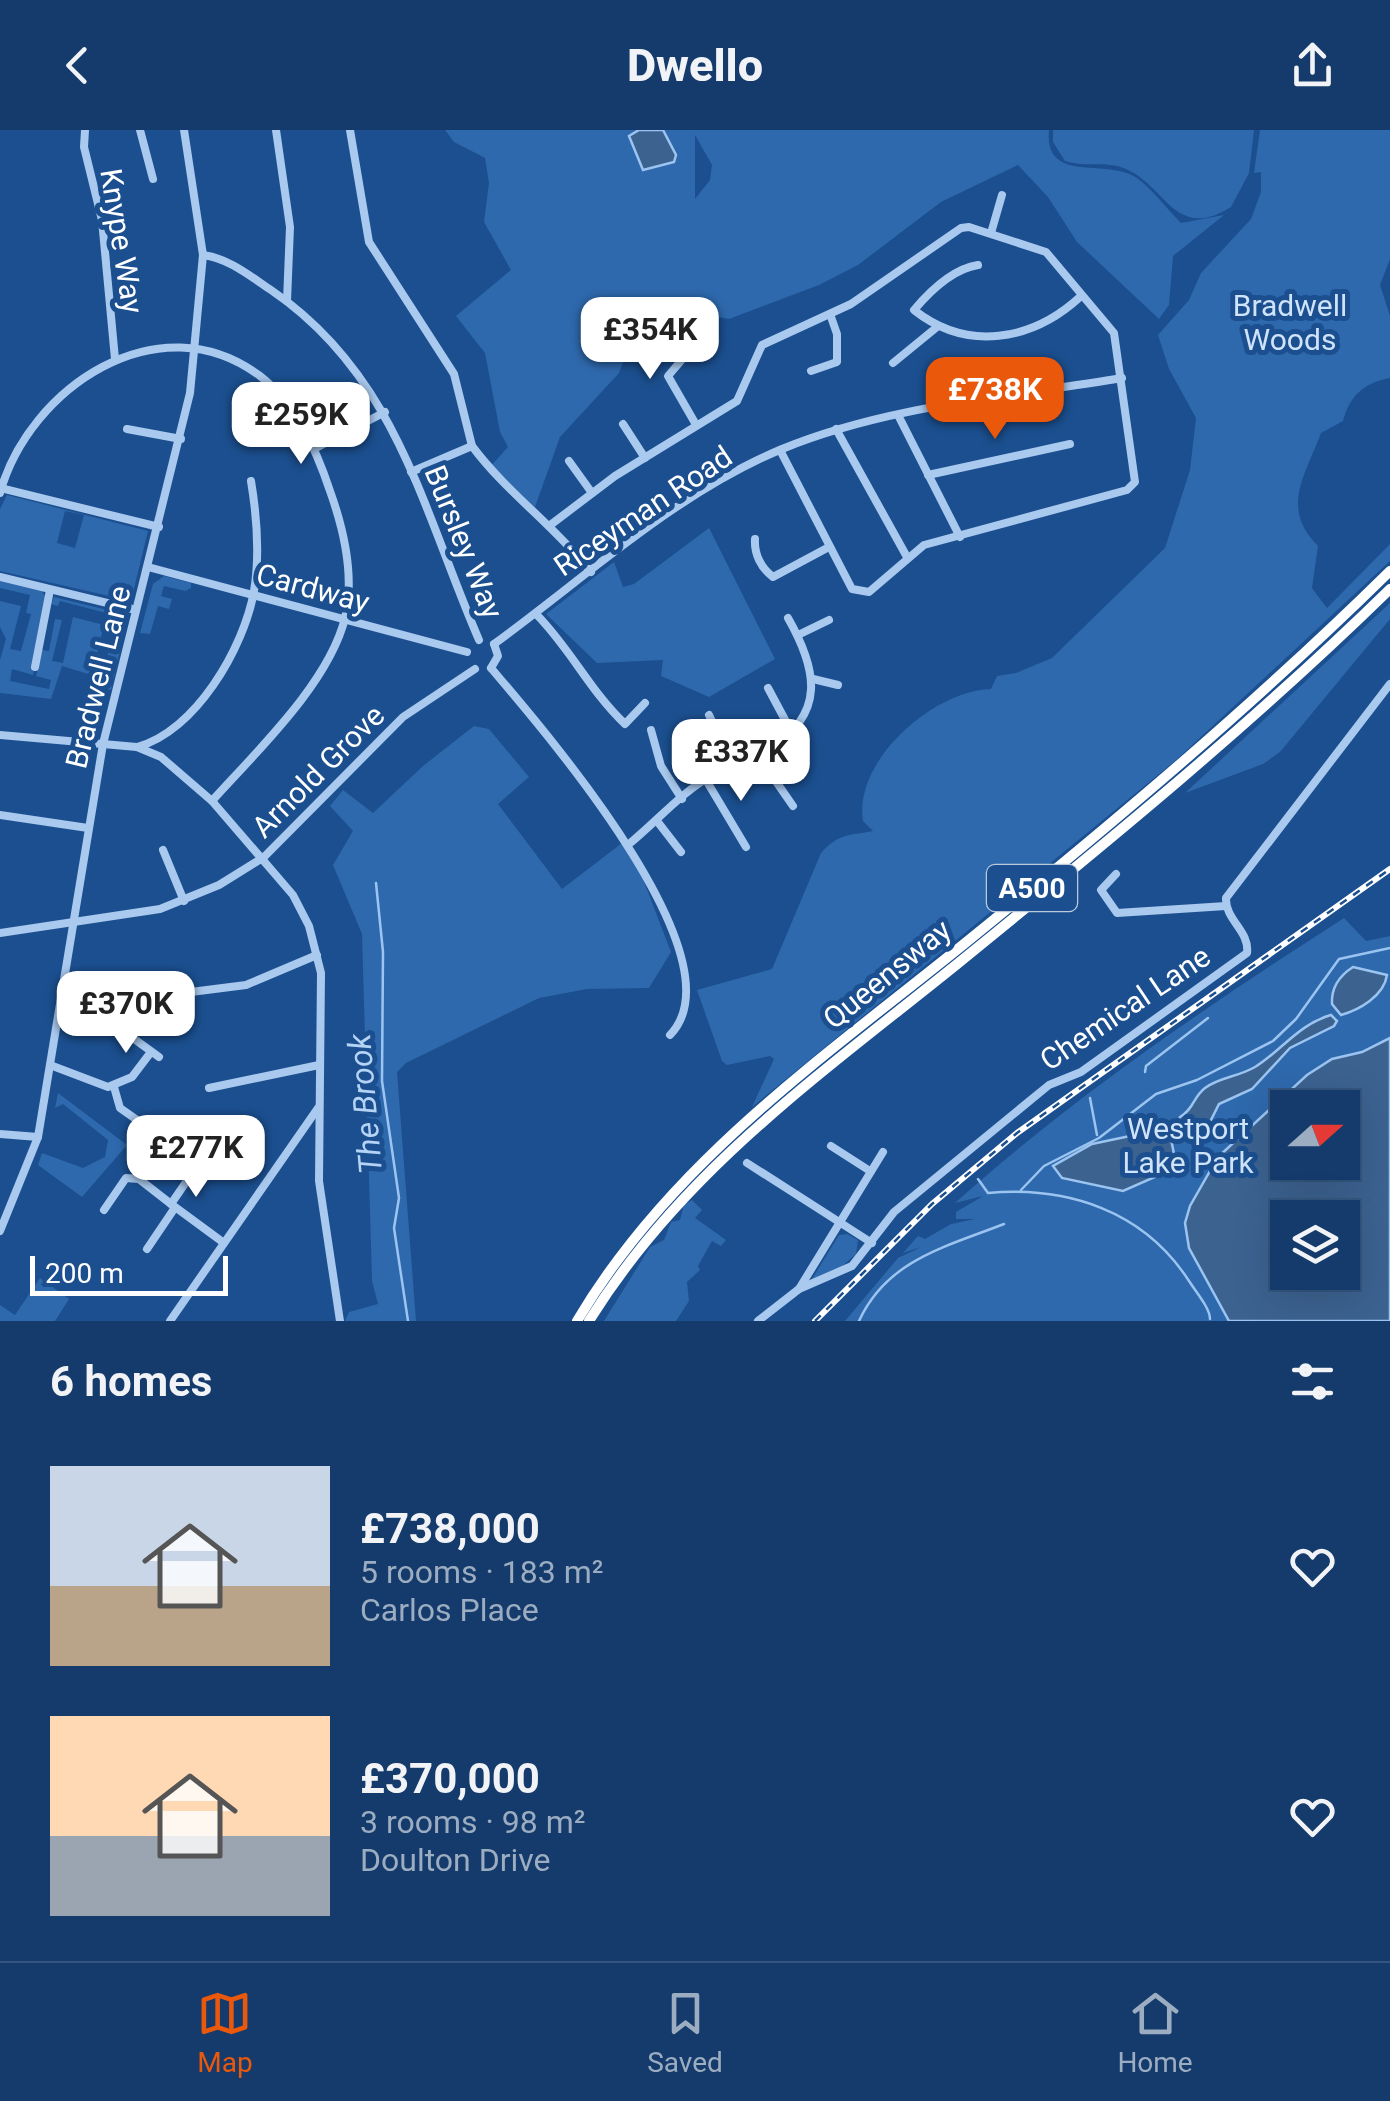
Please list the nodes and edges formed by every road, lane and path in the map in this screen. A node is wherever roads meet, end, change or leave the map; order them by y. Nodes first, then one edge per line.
1 (84, 130) edge
2 (140, 130) edge
3 (184, 130) edge
4 (276, 130) edge
5 (350, 130) edge
6 (153, 179) dead end
7 (1002, 195) dead end
8 (990, 233) junction
9 (203, 255) junction
10 (978, 266) dead end
11 (1080, 296) junction
12 (287, 301) junction
13 (830, 314) junction
14 (936, 328) junction
15 (196, 351) junction
16 (690, 352) dead end
17 (115, 359) junction
18 (894, 363) dead end
19 (811, 371) dead end
20 (1122, 378) junction
21 (385, 412) junction
22 (898, 415) junction
23 (695, 423) junction
24 (623, 424) dead end
25 (127, 429) dead end
26 (836, 429) junction
27 (181, 439) junction
28 (1070, 444) dead end
29 (472, 446) junction
30 (314, 449) junction
31 (780, 450) junction
32 (645, 458) junction
33 (569, 461) dead end
34 (411, 472) junction
35 (928, 476) junction
36 (250, 482) dead end
37 (0, 490) edge
38 (592, 494) junction
39 (549, 526) junction
40 (159, 527) junction
41 (960, 537) junction
42 (755, 539) dead end
43 (829, 547) junction
44 (907, 558) junction
45 (148, 567) junction
46 (591, 572) junction
47 (1390, 572) edge
48 (0, 577) edge
49 (1390, 589) edge
50 (50, 590) junction
51 (253, 596) junction
52 (1390, 598) edge
53 (136, 610) junction
54 (536, 614) junction
55 (788, 618) dead end
56 (345, 619) junction
57 (828, 620) dead end
58 (798, 635) junction
59 (478, 640) junction
60 (1338, 640) junction
61 (494, 644) junction
62 (467, 652) junction
63 (35, 667) dead end
64 (491, 668) junction
65 (475, 669) junction
66 (813, 679) junction
67 (1390, 684) edge
68 (838, 685) dead end
69 (768, 688) dead end
70 (645, 703) dead end
71 (709, 714) dead end
72 (652, 730) dead end
73 (792, 731) junction
74 (0, 735) edge
75 (161, 740) junction
76 (103, 744) junction
77 (137, 747) junction
78 (766, 751) junction
79 (160, 757) junction
80 (733, 766) junction
81 (706, 780) junction
82 (682, 800) junction
83 (212, 801) junction
84 (793, 806) dead end
85 (0, 815) edge
86 (657, 822) junction
87 (88, 828) junction
88 (629, 844) junction
89 (732, 845) dead end
90 (676, 849) dead end
91 (163, 850) dead end
92 (264, 857) junction
93 (1116, 874) dead end
94 (184, 901) junction
95 (1226, 906) junction
96 (72, 924) junction
97 (0, 933) edge
98 (317, 955) junction
99 (183, 993) dead end
100 (115, 1025) dead end
101 (670, 1035) dead end
102 (319, 1064) junction
103 (50, 1065) junction
104 (114, 1086) junction
105 (209, 1088) dead end
106 (318, 1108) junction
107 (147, 1126) dead end
108 (0, 1134) edge
109 (38, 1137) junction
110 (296, 1139) junction
111 (318, 1144) junction
112 (831, 1146) dead end
113 (208, 1150) dead end
114 (883, 1152) dead end
115 (747, 1163) dead end
116 (870, 1171) junction
117 (172, 1206) junction
118 (109, 1207) dead end
119 (5, 1211) edge
120 (839, 1221) junction
121 (0, 1231) edge
122 (224, 1243) junction
123 (872, 1243) junction
124 (146, 1249) dead end
125 (800, 1289) junction
126 (170, 1321) edge
127 (340, 1321) edge
128 (577, 1321) edge
129 (589, 1321) edge
130 (758, 1321) edge

1 - 17 street, Knype Way
2 - 6 street
3 - 9 street, Bradwell Lane
4 - 12 street
5 - 29 street
7 - 8 street
8 - 11 street
8 - 13 street
9 - 12 street, Bursley Way
9 - 15 street, Bradwell Lane
10 - 14 street
11 - 14 street
11 - 20 street
12 - 21 street, Bursley Way
13 - 19 street
13 - 23 street
14 - 18 street
15 - 17 street
15 - 27 street, Bradwell Lane
15 - 30 street
16 - 23 street
17 - 37 street
20 - 22 street, Riceyman Road
20 - 41 street
21 - 30 street
21 - 34 street, Bursley Way
22 - 26 street, Riceyman Road
22 - 35 street
23 - 32 street
24 - 32 street
25 - 27 street
26 - 31 street, Riceyman Road
26 - 44 street
27 - 40 street, Bradwell Lane
28 - 35 street
29 - 34 street
29 - 39 street
30 - 56 street
31 - 43 street
31 - 46 street, Riceyman Road
32 - 38 street
33 - 38 street
34 - 59 street, Bursley Way
35 - 41 street
36 - 51 street
37 - 40 street
38 - 39 street
39 - 46 street
40 - 45 street, Bradwell Lane
41 - 44 street
42 - 43 street
43 - 44 street
45 - 51 street, Cardway
45 - 53 street, Bradwell Lane
46 - 54 street, Riceyman Road
47 - 128 highway, Queensway / A500
48 - 50 street
49 - 60 highway, Queensway / A500
50 - 53 street
50 - 63 street
51 - 56 street, Cardway
51 - 75 street
52 - 60 highway
53 - 76 street, Bradwell Lane
54 - 61 street, Riceyman Road
54 - 70 street
55 - 58 street
56 - 62 street, Cardway
56 - 83 street
57 - 58 street
58 - 66 street
59 - 61 street
59 - 62 street
60 - 129 highway, Queensway / A500
61 - 64 street
62 - 65 street
64 - 65 street
64 - 88 street
65 - 92 street, Arnold Grove
66 - 68 street
66 - 73 street
67 - 95 street, Chemical Lane
69 - 73 street
71 - 80 street
72 - 82 street
73 - 78 street
74 - 76 street
75 - 77 street
75 - 79 street
76 - 77 street
76 - 87 street, Bradwell Lane
77 - 79 street
78 - 80 street
78 - 84 street
79 - 83 street
80 - 81 street
81 - 82 street
81 - 89 street
82 - 86 street
83 - 92 street
85 - 87 street
86 - 88 street
86 - 90 street
87 - 96 street, Bradwell Lane
88 - 101 street
91 - 94 street
92 - 94 street, Arnold Grove
92 - 98 street
93 - 95 street
94 - 96 street, Arnold Grove
95 - 123 street, Chemical Lane
96 - 97 street, Arnold Grove
96 - 103 street, Bradwell Lane
98 - 99 street
98 - 102 street
100 - 104 street
102 - 105 street
102 - 106 street
103 - 104 street
103 - 109 street, Bradwell Lane
104 - 107 street
106 - 110 street
106 - 111 street
108 - 109 street
109 - 119 street, Bradwell Lane
110 - 111 street
110 - 122 street
111 - 127 street
112 - 116 street
113 - 117 street
114 - 116 street
115 - 120 street
116 - 120 street
117 - 118 street
117 - 122 street
117 - 124 street
119 - 121 street, Bradwell Lane
120 - 123 street
120 - 125 street
122 - 126 street
123 - 125 street
125 - 130 street

